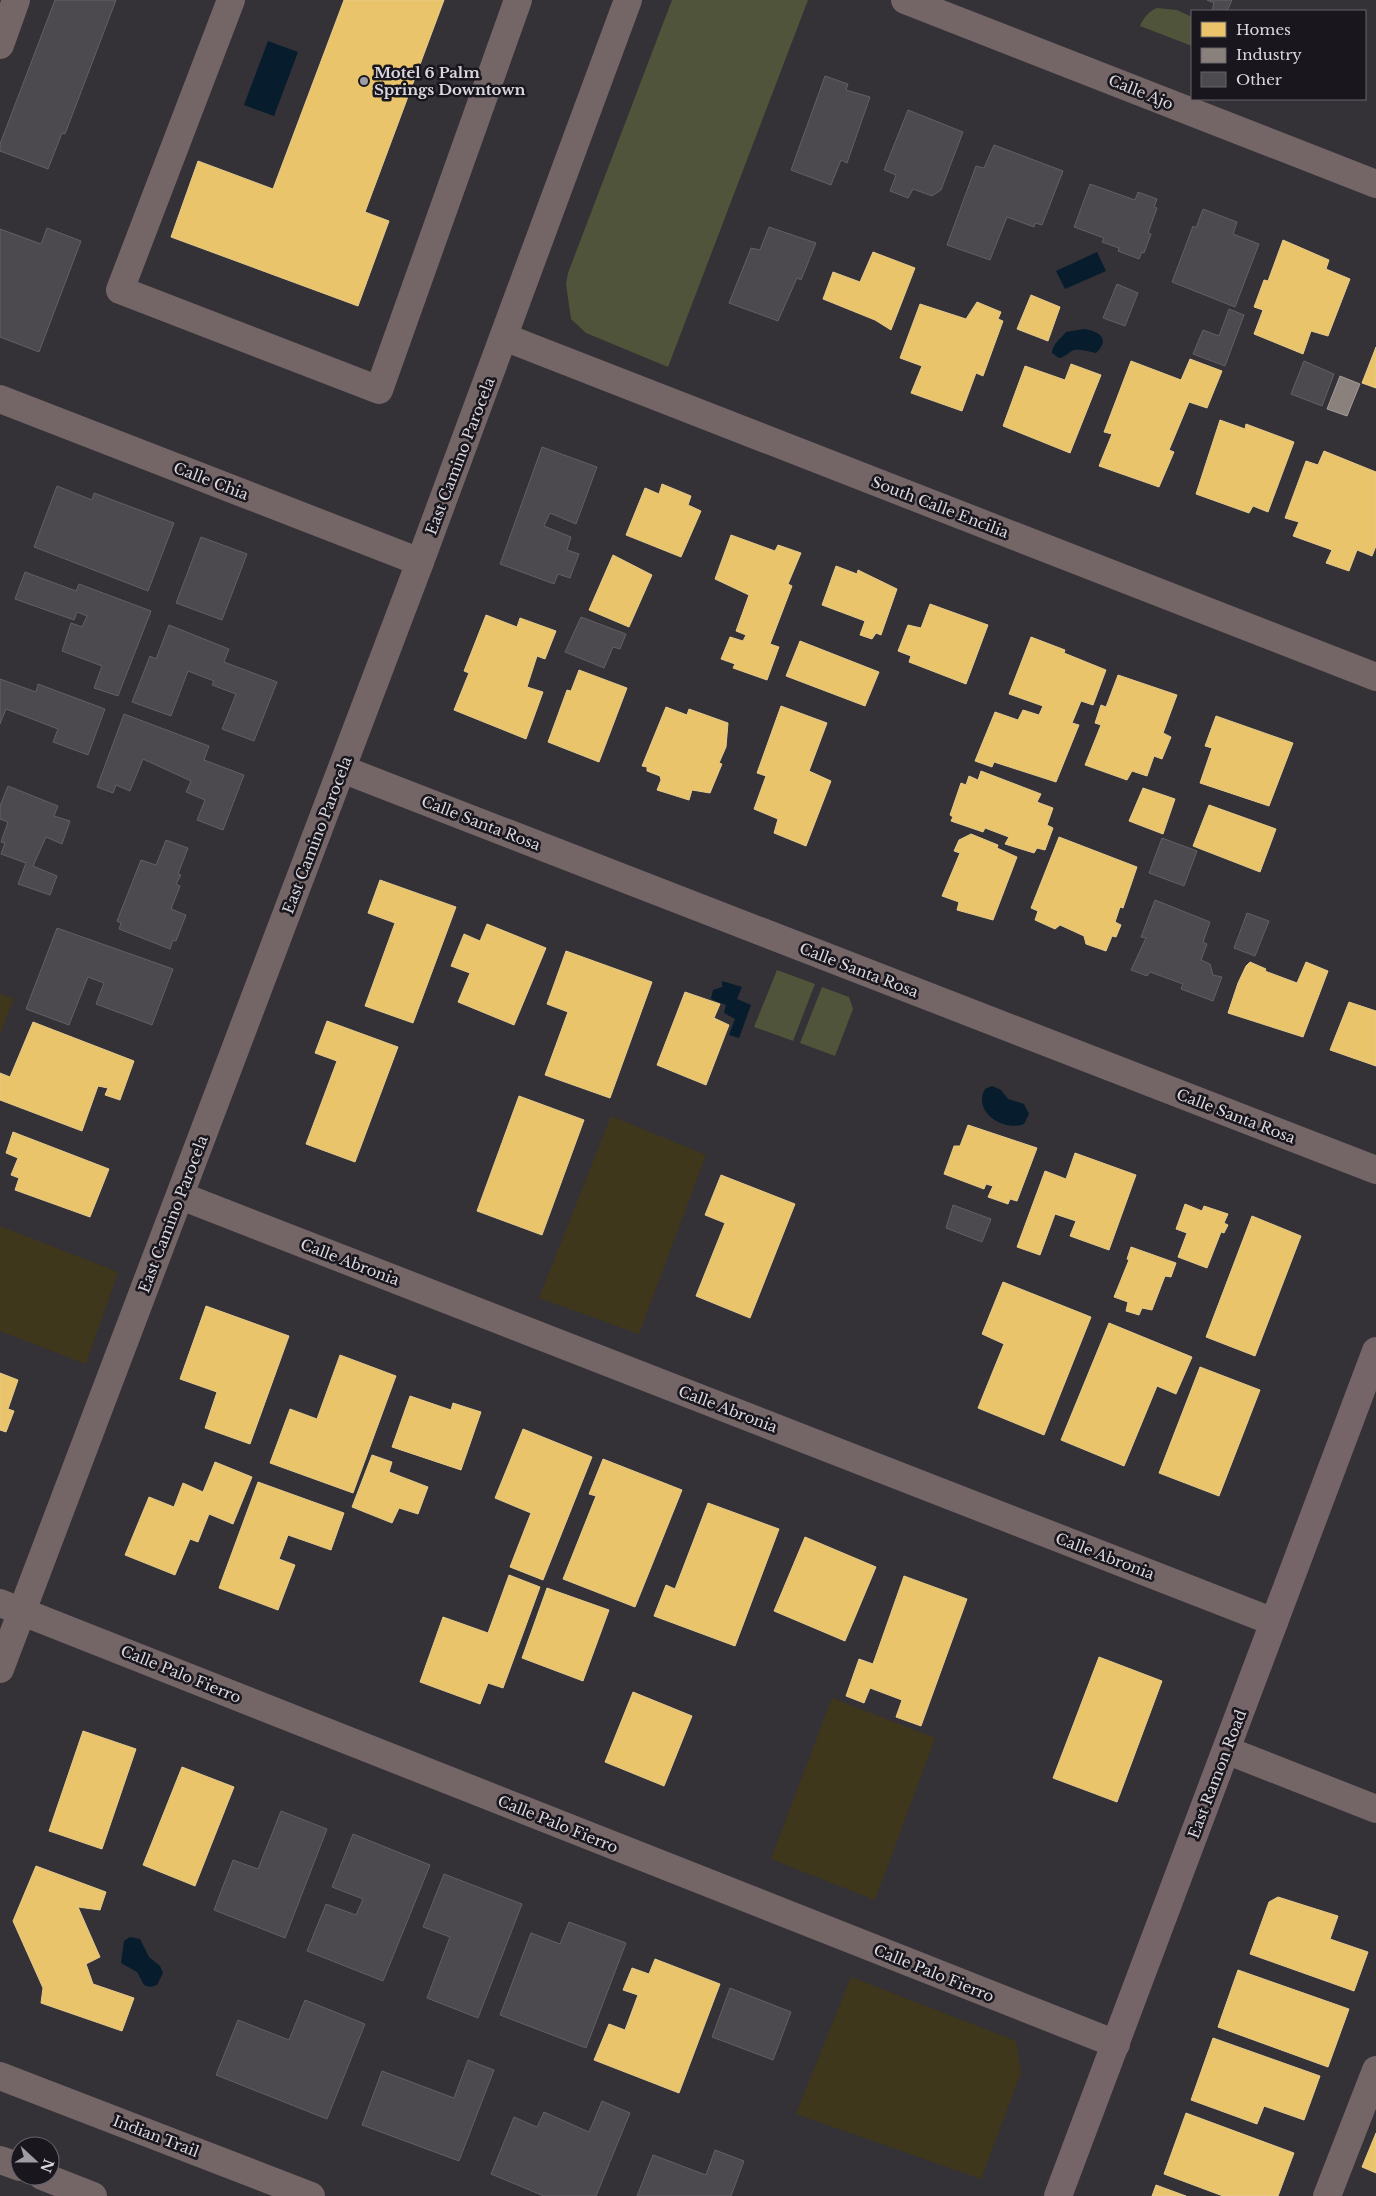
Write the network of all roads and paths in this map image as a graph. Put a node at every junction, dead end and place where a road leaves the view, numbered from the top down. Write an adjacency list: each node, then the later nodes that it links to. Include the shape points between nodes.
1 (16, 0): 6 (street)
2 (231, 0): 3 (street, via 120,290 379,390)
3 (518, 0)
4 (628, 0): 8 (street, East Camino Parocela)
5 (905, 0): 7 (street, Calle Ajo)
6 (0, 45)
7 (1376, 184)
8 (504, 337): 10 (street, East Camino Parocela); 11 (street, South Calle Encilia)
9 (0, 401): 10 (street, Calle Chia)
10 (420, 562): 12 (street, East Camino Parocela)
11 (1376, 677)
12 (342, 769): 13 (street, Calle Santa Rosa); 14 (street, East Camino Parocela)
13 (1376, 1170)
14 (181, 1196): 16 (street, East Camino Parocela); 17 (street, Calle Abronia)
15 (1376, 1351): 17 (main road, East Ramon Road)
16 (11, 1607): 18 (street, East Camino Parocela); 21 (street, Calle Palo Fierro)
17 (1274, 1622): 19 (main road, East Ramon Road)
18 (0, 1669)
19 (1226, 1750): 20 (street); 21 (main road, East Ramon Road)
20 (1376, 1809)
21 (1116, 2044): 27 (main road, East Ramon Road)
22 (1376, 2070): 28 (street)
23 (0, 2076): 26 (street, Indian Trail)
24 (60, 2183): 25 (street)
25 (93, 2196)
26 (311, 2196)
27 (1058, 2196)
28 (1327, 2196)

